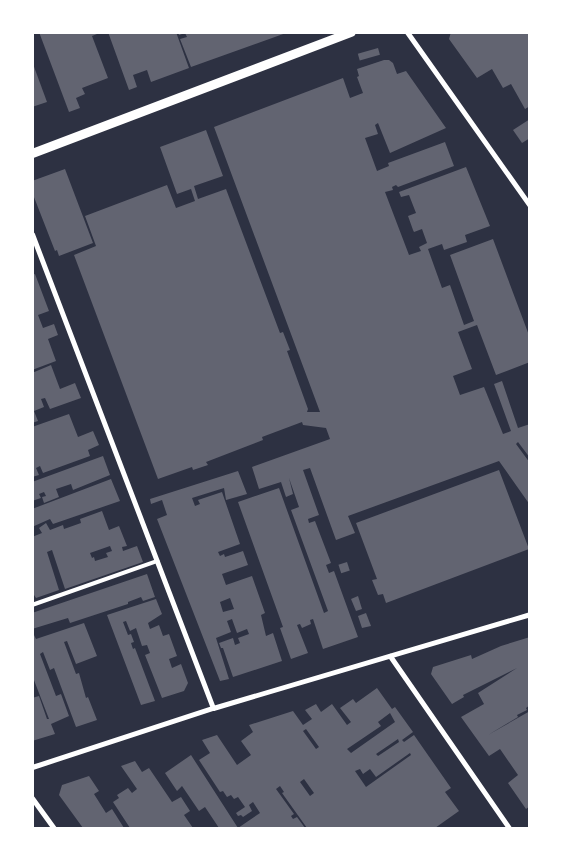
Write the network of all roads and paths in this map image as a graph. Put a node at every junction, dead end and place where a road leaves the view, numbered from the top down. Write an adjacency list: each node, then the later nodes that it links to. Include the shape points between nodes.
1 (351, 32): 3 (street)
2 (407, 32): 4 (street)
3 (32, 154)
4 (530, 206)
5 (32, 234): 6 (street)
6 (157, 561): 7 (lane); 10 (street)
7 (32, 605)
8 (530, 614): 9 (street)
9 (390, 656): 10 (street); 14 (street)
10 (213, 708): 11 (street)
11 (32, 768)
12 (32, 798): 13 (street)
13 (54, 828)
14 (510, 828)

